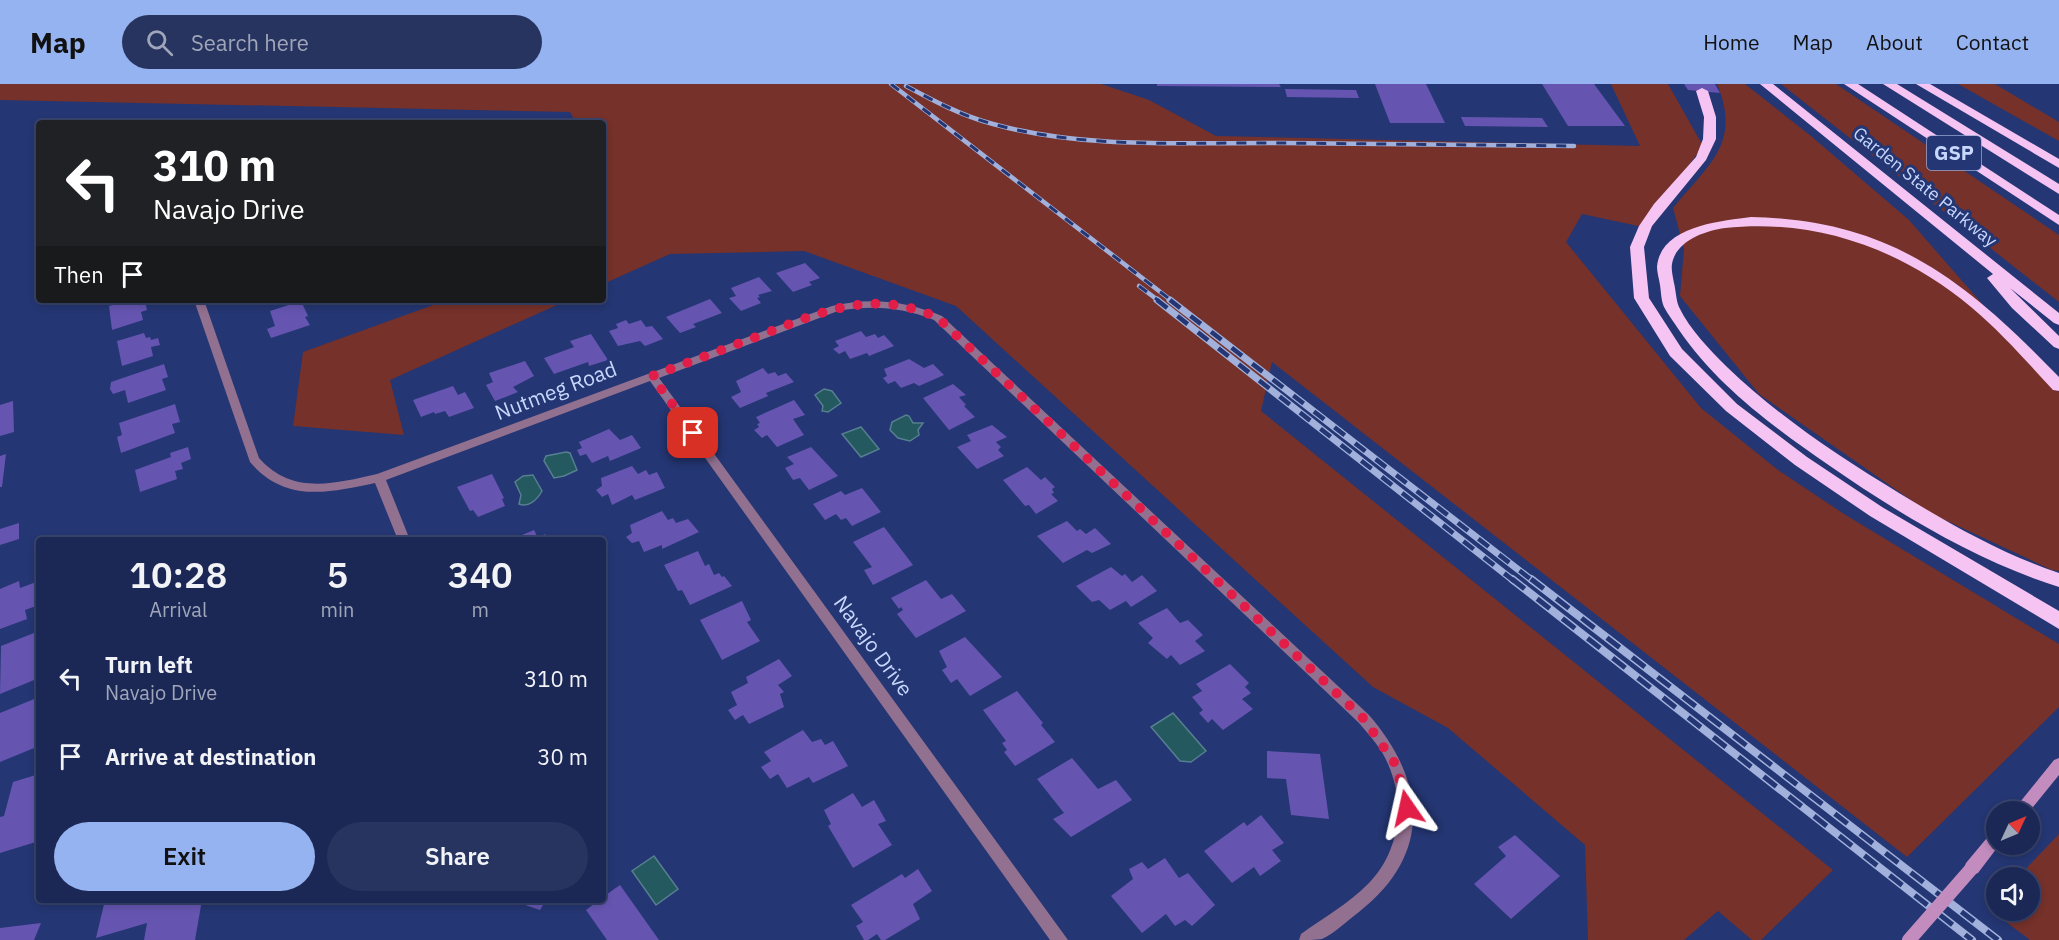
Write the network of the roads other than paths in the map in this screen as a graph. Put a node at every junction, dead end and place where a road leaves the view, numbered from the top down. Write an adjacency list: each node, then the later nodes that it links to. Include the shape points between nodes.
1 (1766, 84): 9 (highway, Garden State Parkway)
2 (1850, 84): 8 (highway, Garden State Parkway / GSP)
3 (1889, 84): 7 (highway, GSP)
4 (1922, 84): 6 (highway, GSP)
5 (1702, 92): 18 (highway, via 1713,129 1709,145 1648,222 1635,254 1637,282 1654,323 1700,378 1786,450 1872,509)
6 (2059, 164)
7 (2059, 190)
8 (2059, 221)
9 (1963, 243): 11 (highway, Garden State Parkway); 12 (highway, via 2017,305)
10 (200, 303): 15 (street, Nutmeg Road, via 261,470 274,480 314,488)
11 (2059, 320)
12 (2059, 344)
13 (652, 376): 15 (street, Nutmeg Road); 22 (street, Navajo Drive); 23 (street, Nutmeg Road, via 826,311 858,304 902,305 948,324 1364,719 1396,765 1407,808 1403,838 1393,865 1373,889)
14 (2059, 386): 17 (highway, via 1962,292 1890,250 1841,233 1788,223 1726,224 1682,238 1673,246 1664,265 1669,302 1688,333 1721,371 1773,416 1838,463 1941,527 2009,562)
15 (380, 478): 16 (street)
16 (403, 537)
17 (2059, 580)
18 (2059, 621)
19 (2059, 764): 20 (main road)
20 (2028, 801)
21 (1986, 850): 24 (main road, bridge)
22 (1060, 940)
23 (1307, 940)
24 (1909, 940)

